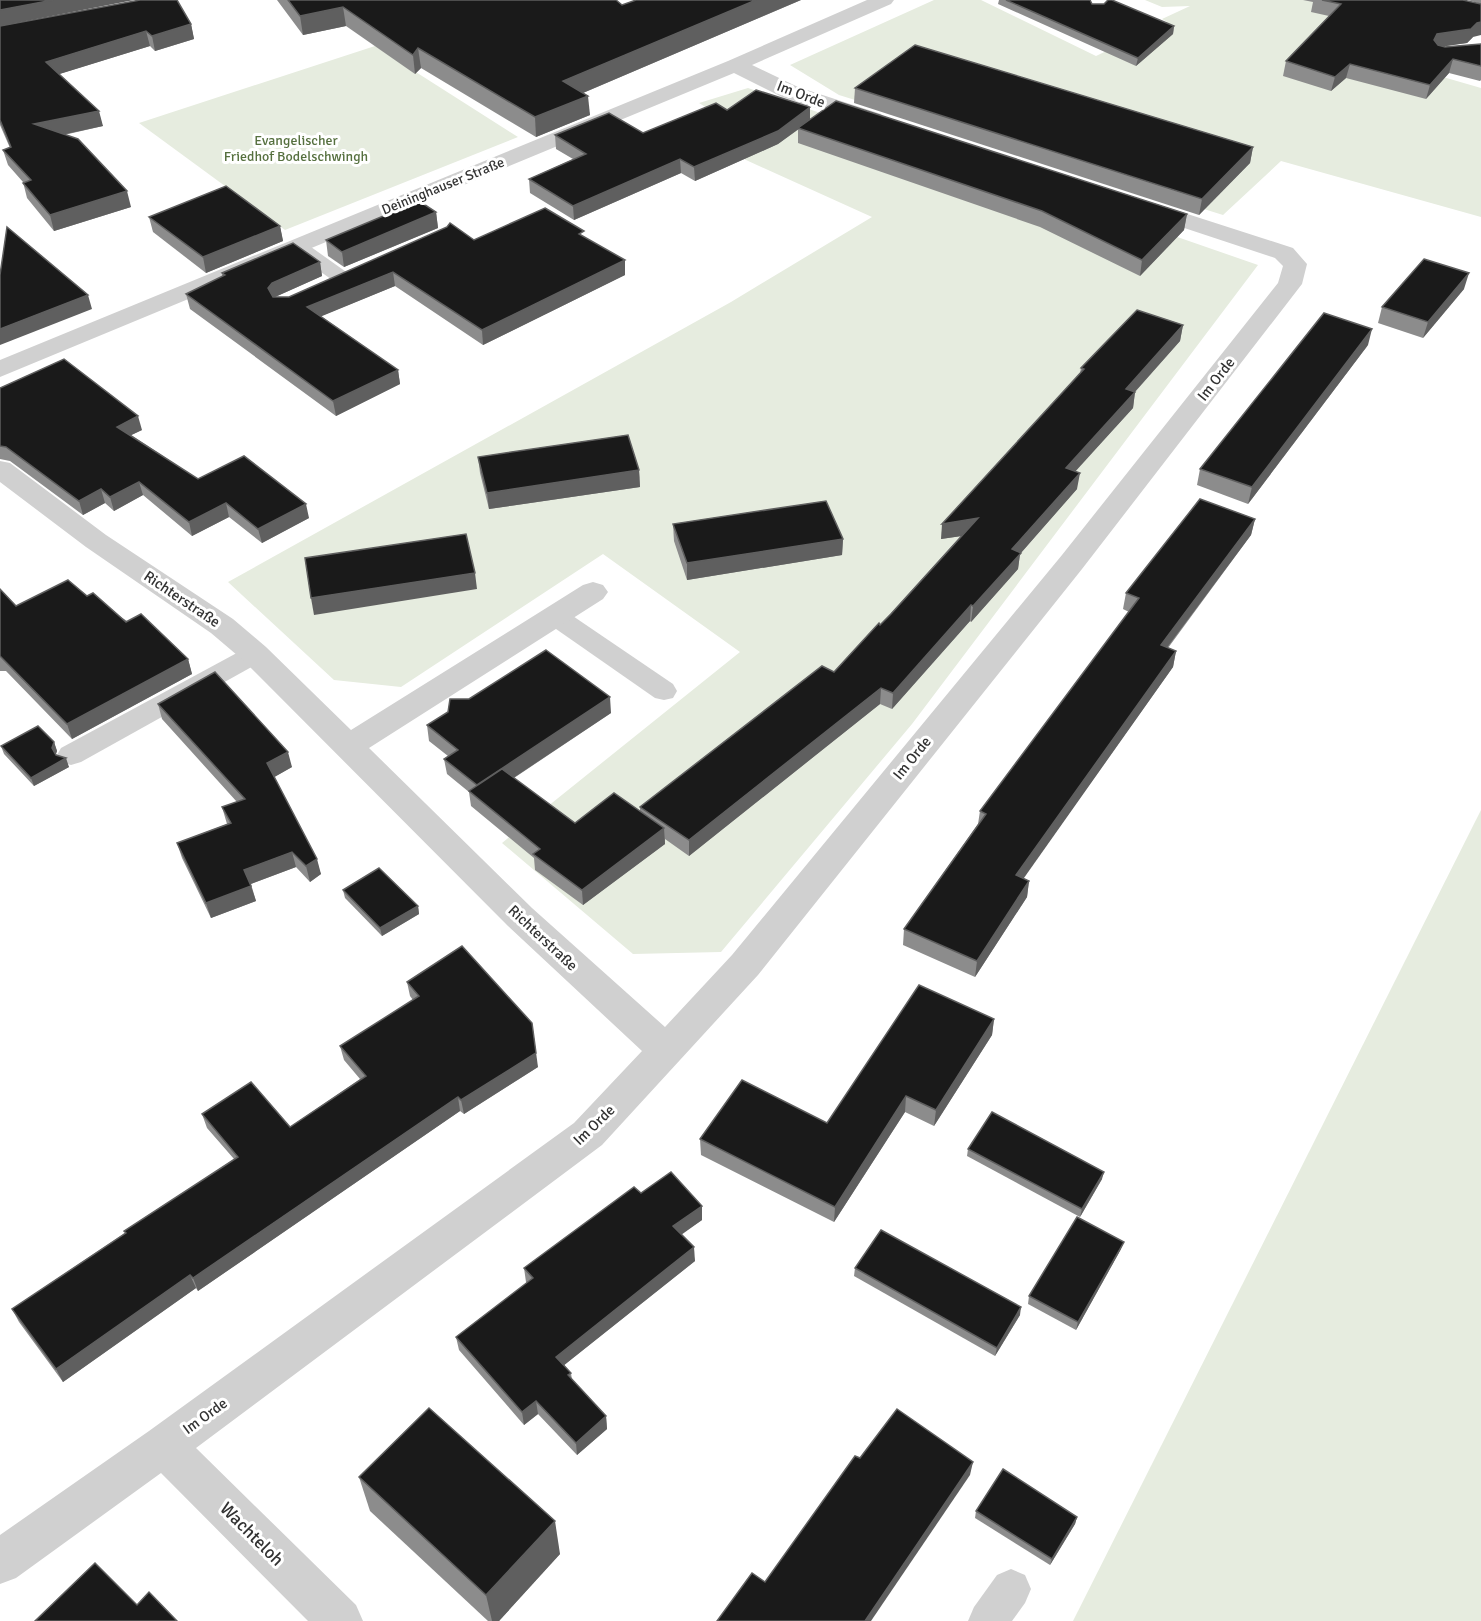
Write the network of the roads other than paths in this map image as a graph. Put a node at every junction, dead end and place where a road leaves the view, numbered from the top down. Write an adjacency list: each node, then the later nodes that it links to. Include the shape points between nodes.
1 (884, 0): 2 (street, Deininghauser Straße)
2 (735, 65): 3 (street, Im Orde, via 790,92); 5 (street, Deininghauser Straße)
3 (891, 125)
4 (1119, 198): 17 (street, Im Orde, via 1284,253 1295,264 1290,284 1072,562 745,964)
5 (297, 246): 7 (lane); 9 (street, Deininghauser Straße)
6 (364, 269): 7 (lane)
7 (342, 278): 8 (lane)
8 (323, 287)
9 (0, 369)
10 (0, 468): 13 (street, Richterstraße, via 96,541 222,626)
11 (593, 592): 12 (street)
12 (555, 616): 14 (lane); 15 (street)
13 (255, 654): 15 (street, Richterstraße); 16 (lane)
14 (664, 691)
15 (349, 746): 17 (street, Richterstraße, via 520,917)
16 (71, 755)
17 (665, 1050): 18 (street, Im Orde, via 588,1134)
18 (164, 1446): 19 (street, Im Orde); 21 (street, Wachteloh)
19 (0, 1562)
20 (1011, 1589): 22 (lane)
21 (340, 1621)
22 (988, 1621)

